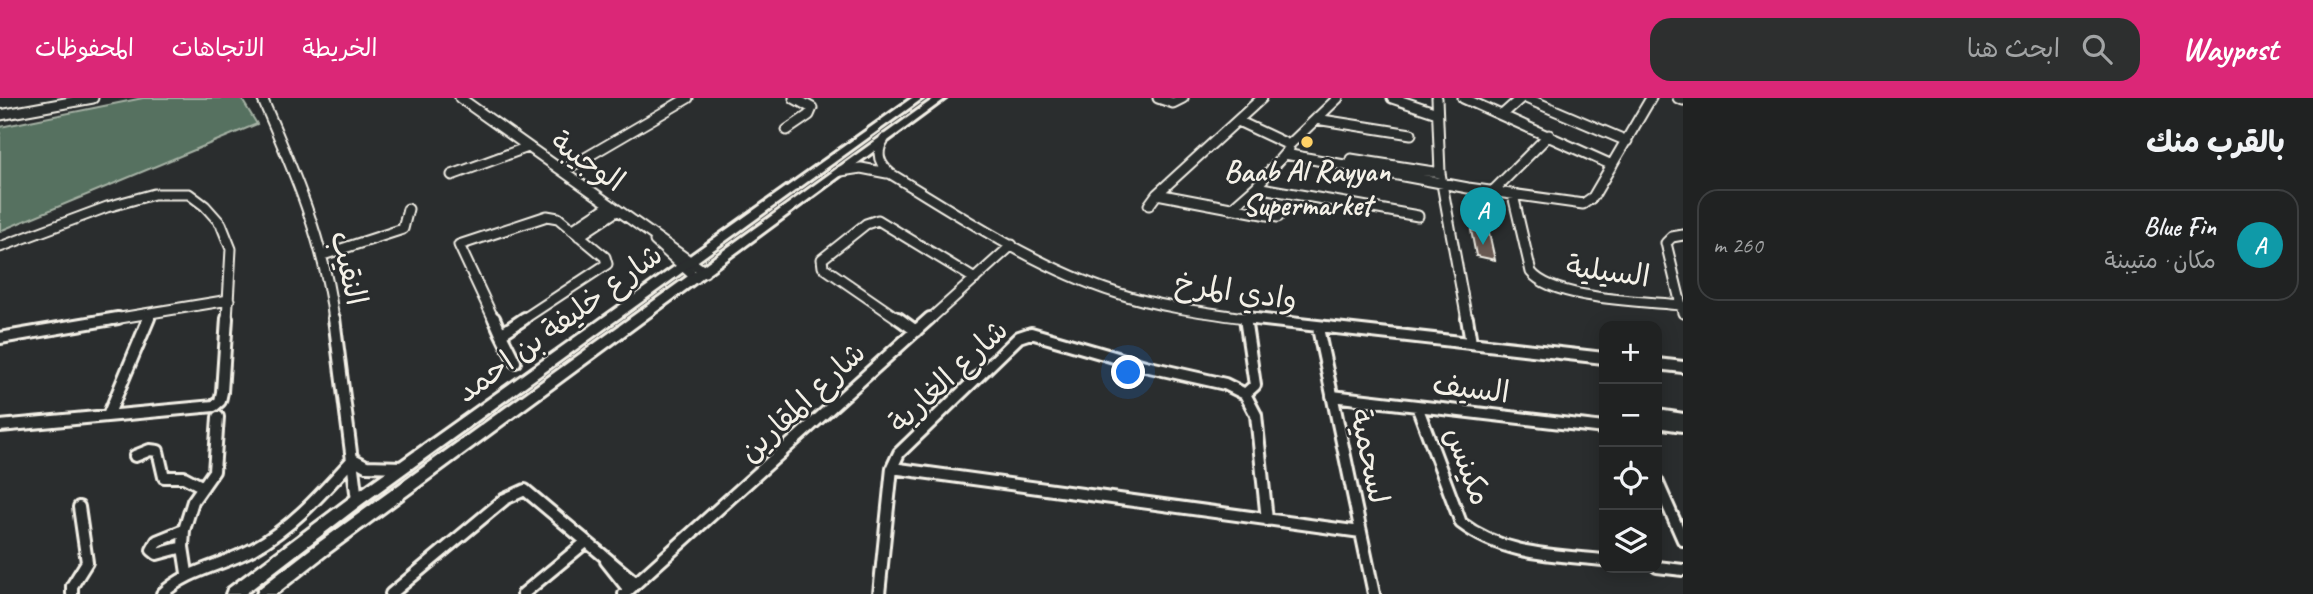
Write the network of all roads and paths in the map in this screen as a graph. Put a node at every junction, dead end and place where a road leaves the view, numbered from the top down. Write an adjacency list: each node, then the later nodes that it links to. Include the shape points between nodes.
1 (93, 98): 20 (street)
2 (262, 98): 51 (street, النقيب, via 302,190)
3 (460, 98): 29 (street, الوجيبة)
4 (688, 98): 32 (street)
5 (794, 98): 24 (street, via 812,108)
6 (918, 98): 52 (street, شارع خليفة بن احمد)
7 (941, 98): 27 (street, شارع خليفة بن احمد)
8 (1158, 98): 9 (street, via 1173,103)
9 (1183, 98)
10 (1262, 98): 23 (street)
11 (1338, 98): 22 (street)
12 (1392, 98): 19 (street)
13 (1437, 98): 19 (street)
14 (1463, 98): 21 (street)
15 (1524, 98): 21 (street); 28 (street)
16 (1651, 98): 28 (street)
17 (1678, 98): 18 (street)
18 (1683, 100)
19 (1437, 113): 36 (street)
20 (0, 115)
21 (1502, 115): 26 (street)
22 (1316, 120): 25 (street); 30 (street)
23 (1238, 121): 30 (street); 39 (street)
24 (787, 130)
25 (1411, 134)
26 (1549, 135): 31 (street); 38 (street)
27 (884, 139): 33 (street, شارع خليفة بن احمد); 34 (street, via 878,161)
28 (1627, 141): 31 (street)
29 (528, 147): 32 (street, الوجيبة); 35 (street)
30 (1288, 149): 36 (street); 37 (street)
31 (1612, 165): 40 (street, via 1590,201 1583,204)
32 (563, 171): 42 (street, الوجيبة)
33 (841, 171): 34 (street, وادي المرخ, via 861,168); 53 (street, شارع خليفة بن احمد)
34 (891, 174): 49 (street, وادي المرخ)
35 (452, 175)
36 (1442, 177): 38 (street); 63 (street)
37 (1256, 187): 44 (street); 45 (street)
38 (1492, 192): 40 (street)
39 (1157, 194): 41 (street); 44 (street)
40 (1513, 195): 56 (street, السيلية, via 1531,272 1538,281 1564,292)
41 (1149, 205)
42 (614, 207): 47 (street); 52 (street, الوجيبة)
43 (408, 209): 51 (street, via 403,229)
44 (1231, 209): 46 (street)
45 (1418, 216)
46 (1278, 217)
47 (575, 233): 61 (street, via 605,257 607,264); 61 (street, via 558,218 547,216 459,245)
48 (1683, 235): 56 (street, via 1666,243)
49 (1012, 245): 54 (street, شارع المقارين); 58 (street, وادي المرخ, via 1123,296)
50 (0, 247): 55 (street, via 107,206 154,194 189,194 221,224 231,248)
51 (323, 255): 79 (street, النقيب, via 337,325)
52 (687, 263): 53 (street, الوجيبة); 80 (street, شارع خليفة بن احمد)
53 (700, 275): 102 (street, شارع خليفة بن احمد)
54 (975, 279): 60 (street, شارع المقارين); 60 (street, via 878,220 866,224 822,259 823,267)
55 (229, 300): 57 (street); 71 (street, via 219,401 214,406)
56 (1682, 309)
57 (151, 313): 62 (street); 71 (street)
58 (1245, 318): 59 (street, وادي المرخ); 68 (street, via 1255,385)
59 (1318, 328): 63 (street, وادي المرخ); 69 (street, لسحمية)
60 (916, 331): 97 (street, شارع المقارين)
61 (501, 334): 65 (street)
62 (0, 338)
63 (1471, 343): 64 (street, وادي المرخ)
64 (1599, 359)
65 (514, 362)
66 (1662, 364): 67 (street)
67 (1683, 366)
68 (1245, 394): 81 (street, شارع الغارية, via 1225,384 1031,333 1019,337 899,453); 86 (street, via 1256,415)
69 (1332, 396): 70 (street, السيف); 88 (street, لسحمية)
70 (1417, 406): 77 (street, السيف); 92 (street, مكينس, via 1461,523 1473,534 1496,546)
71 (108, 416): 75 (street)
72 (218, 417): 82 (street, via 214,471)
73 (1663, 419): 74 (street); 76 (street)
74 (1683, 419)
75 (0, 426)
76 (1683, 426)
77 (1599, 427)
78 (135, 456): 82 (street, via 158,451 164,477 184,477)
79 (353, 459): 80 (street, via 366,466); 84 (street, النقيب); 95 (street, via 290,524 239,556)
80 (406, 467): 84 (street, شارع خليفة بن احمد)
81 (892, 468): 86 (street, شارع الغارية); 105 (street)
82 (203, 487): 87 (street)
83 (1662, 492): 89 (street)
84 (357, 500): 96 (street, شارع خليفة بن احمد)
85 (79, 508): 98 (street, via 87,562)
86 (1268, 520): 88 (street, شارع الغارية)
87 (184, 530): 91 (street); 91 (street, via 157,541 152,550 157,554)
88 (1361, 532): 106 (street, لسحمية)
89 (1683, 540)
90 (586, 542): 97 (street); 103 (street, via 533,495 518,491); 104 (street)
91 (183, 547): 95 (street)
92 (1599, 559)
93 (1662, 568): 94 (street)
94 (1683, 570)
95 (187, 573): 99 (street)
96 (244, 585): 100 (street); 101 (street, شارع خليفة بن احمد)
97 (630, 589)
98 (72, 594)
99 (162, 594)
100 (226, 594)
101 (233, 594)
102 (264, 594)
103 (391, 594)
104 (523, 594)
105 (878, 594)
106 (1374, 594)

